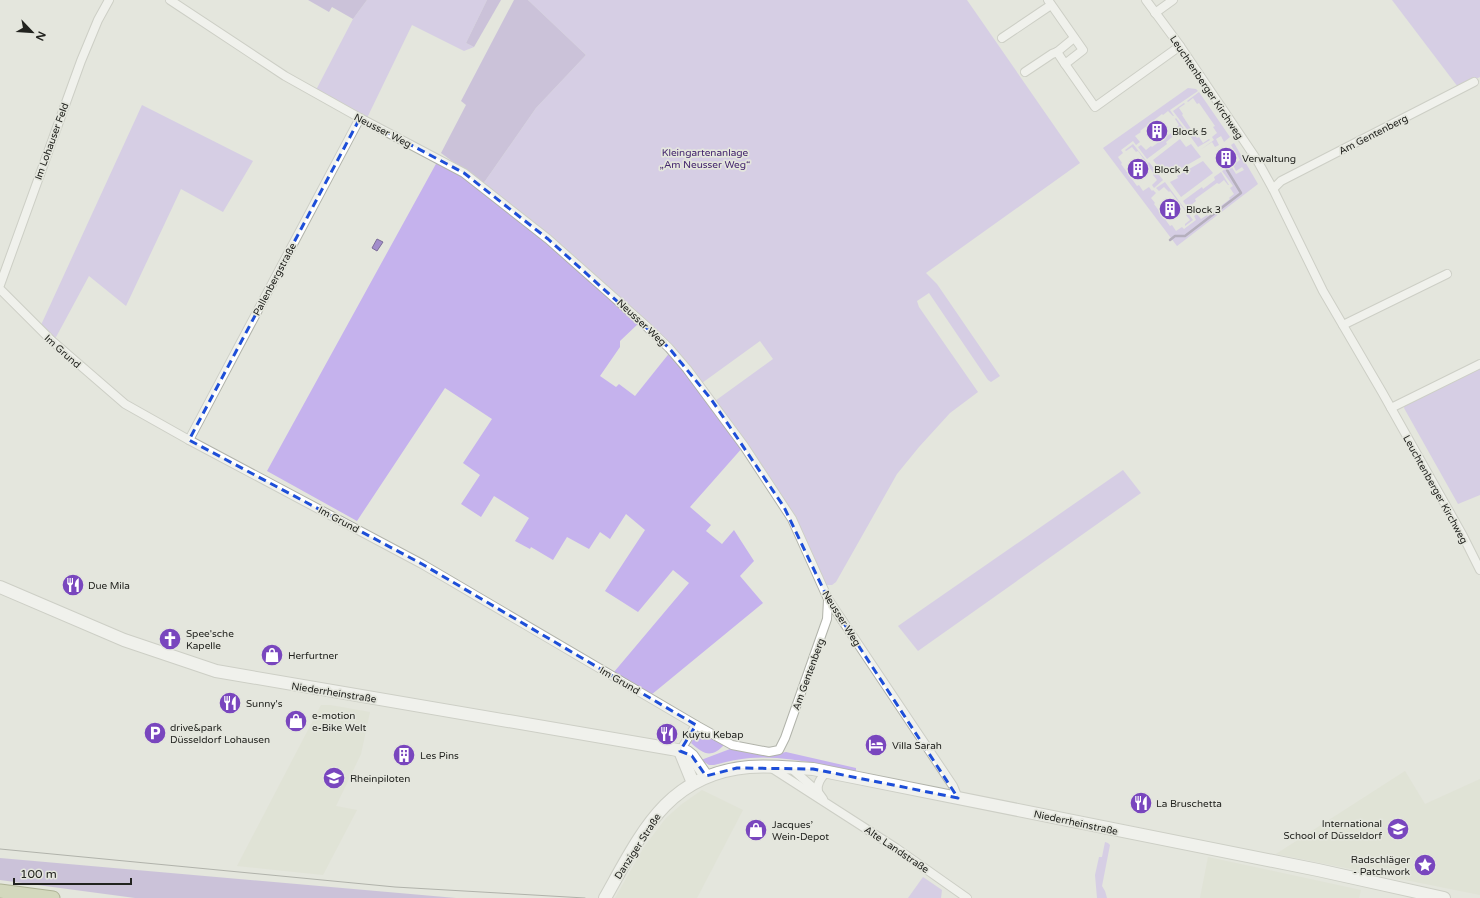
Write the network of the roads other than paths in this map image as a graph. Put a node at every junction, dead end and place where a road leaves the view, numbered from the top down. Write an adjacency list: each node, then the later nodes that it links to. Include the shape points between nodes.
1 (110, 0): 17 (street, Im Lohauser Feld, via 80,61)
2 (170, 0): 14 (street, Neusser Weg, via 285,76)
3 (1146, 0): 6 (street, Leuchtenberger Kirchweg)
4 (1173, 0): 6 (street)
5 (1049, 2): 7 (street); 8 (street)
6 (1155, 12): 9 (street, Leuchtenberger Kirchweg)
7 (1002, 38)
8 (1074, 38): 10 (street); 11 (street, via 1083,50)
9 (1180, 46): 11 (street, via 1095,106); 15 (street, Leuchtenberger Kirchweg)
10 (1056, 52): 11 (street); 12 (street)
11 (1065, 64)
12 (1025, 72)
13 (1474, 82): 15 (street, Am Gentenberg, via 1281,181)
14 (360, 118): 22 (street, Pallenbergstraße); 25 (street, Neusser Weg, via 464,173 548,239 669,348 711,399 784,506)
15 (1273, 188): 19 (street, Leuchtenberger Kirchweg, via 1323,291)
16 (1447, 274): 19 (street)
17 (0, 285)
18 (0, 289): 22 (street, Im Grund, via 51,340 125,404)
19 (1343, 325): 21 (street, Leuchtenberger Kirchweg)
20 (1480, 364): 21 (street)
21 (1391, 408): 23 (street, Leuchtenberger Kirchweg)
22 (189, 440): 26 (street, Im Grund, via 422,564)
23 (1480, 570)
24 (0, 587): 27 (main road, Niederrheinstraße, via 124,640 216,671 614,738)
25 (828, 599): 26 (street, Am Gentenberg, via 827,619 781,748 769,752 732,745); 34 (street, Neusser Weg, via 953,786)
26 (696, 725): 27 (street)
27 (680, 752): 31 (main road, Niederrheinstraße, via 692,756); 32 (main road)
28 (769, 766): 29 (main road, Niederrheinstraße); 31 (main road, Niederrheinstraße, via 737,768); 35 (street, Alte Landstraße)
29 (791, 768): 30 (main road, Niederrheinstraße); 33 (street, Alte Landstraße)
30 (826, 772): 33 (street, via 817,787); 34 (main road, Niederrheinstraße)
31 (706, 776): 32 (main road, Niederrheinstraße)
32 (693, 783): 38 (main road, Danziger Straße, via 658,812)
33 (818, 792): 35 (street, Alte Landstraße)
34 (958, 798): 40 (main road, Niederrheinstraße)
35 (825, 803): 39 (street, Alte Landstraße, via 896,848)
36 (0, 891): 37 (main road)
37 (54, 898)
38 (605, 898)
39 (967, 898)
40 (1444, 898)

